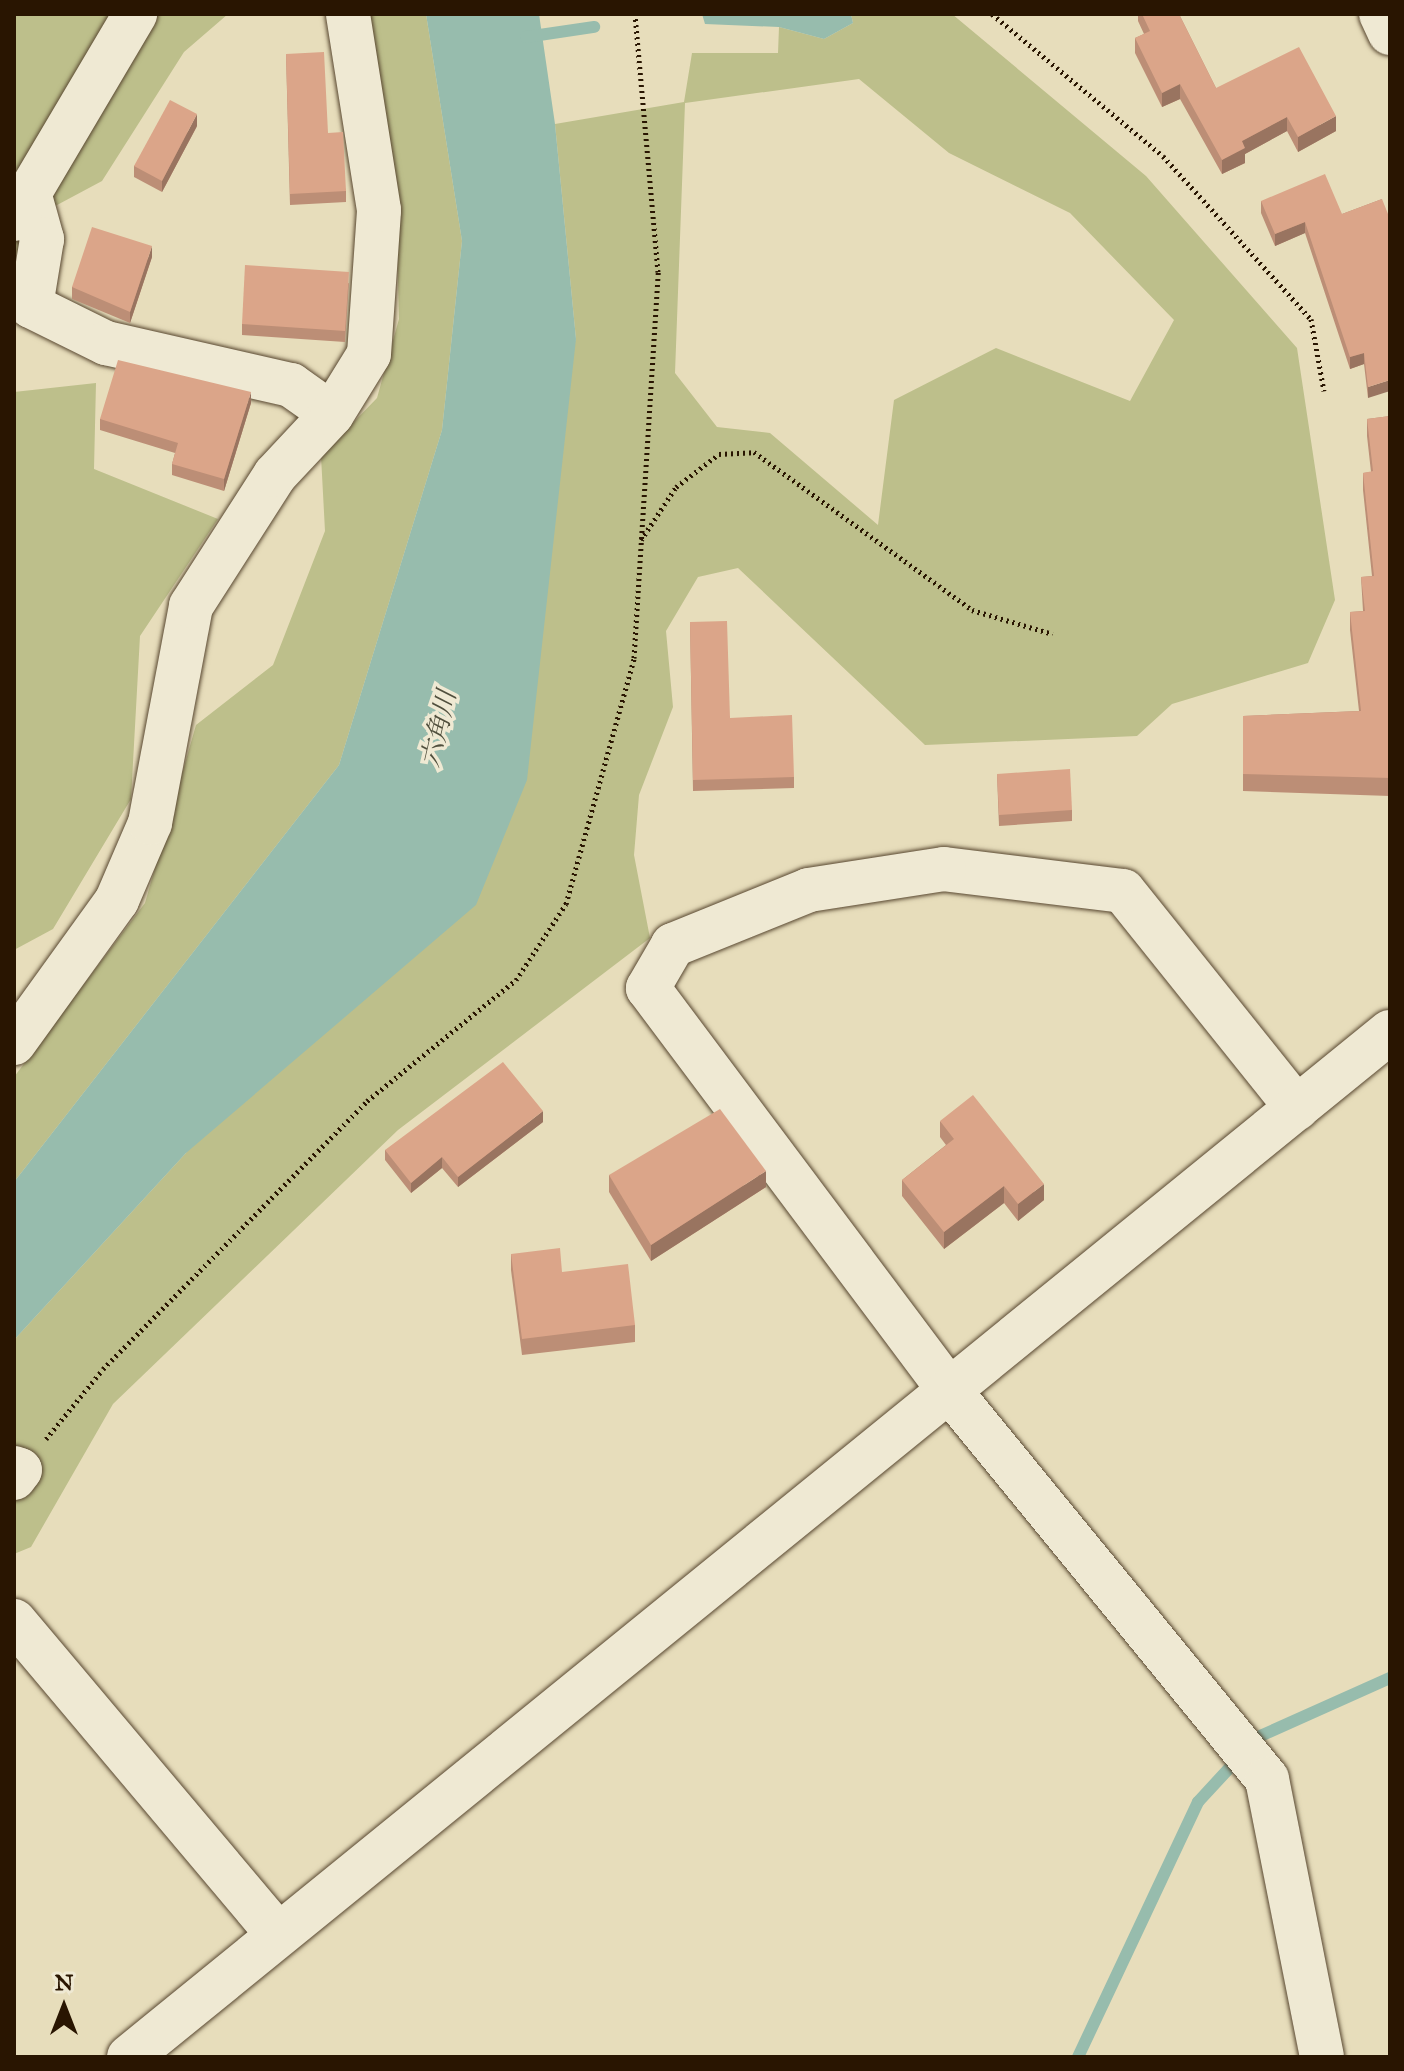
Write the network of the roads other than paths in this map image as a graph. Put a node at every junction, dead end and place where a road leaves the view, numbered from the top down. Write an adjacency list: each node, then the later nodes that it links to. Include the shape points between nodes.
1 (135, 14): 5 (street)
2 (348, 14): 6 (street, via 379,210 369,354)
3 (1381, 14): 4 (street)
4 (1390, 33)
5 (22, 208): 6 (street, via 42,239 31,306 106,343 291,385)
6 (332, 414): 8 (street, via 275,475 191,606 150,823 117,900)
7 (1390, 1032): 9 (street)
8 (14, 1043)
9 (1297, 1108): 10 (street); 10 (street, via 1123,891 944,869 809,890 673,945 648,988)
10 (949, 1390): 12 (street); 14 (street, via 1267,1779)
11 (14, 1621): 12 (street)
12 (278, 1934): 13 (street)
13 (129, 2057)
14 (1322, 2057)

